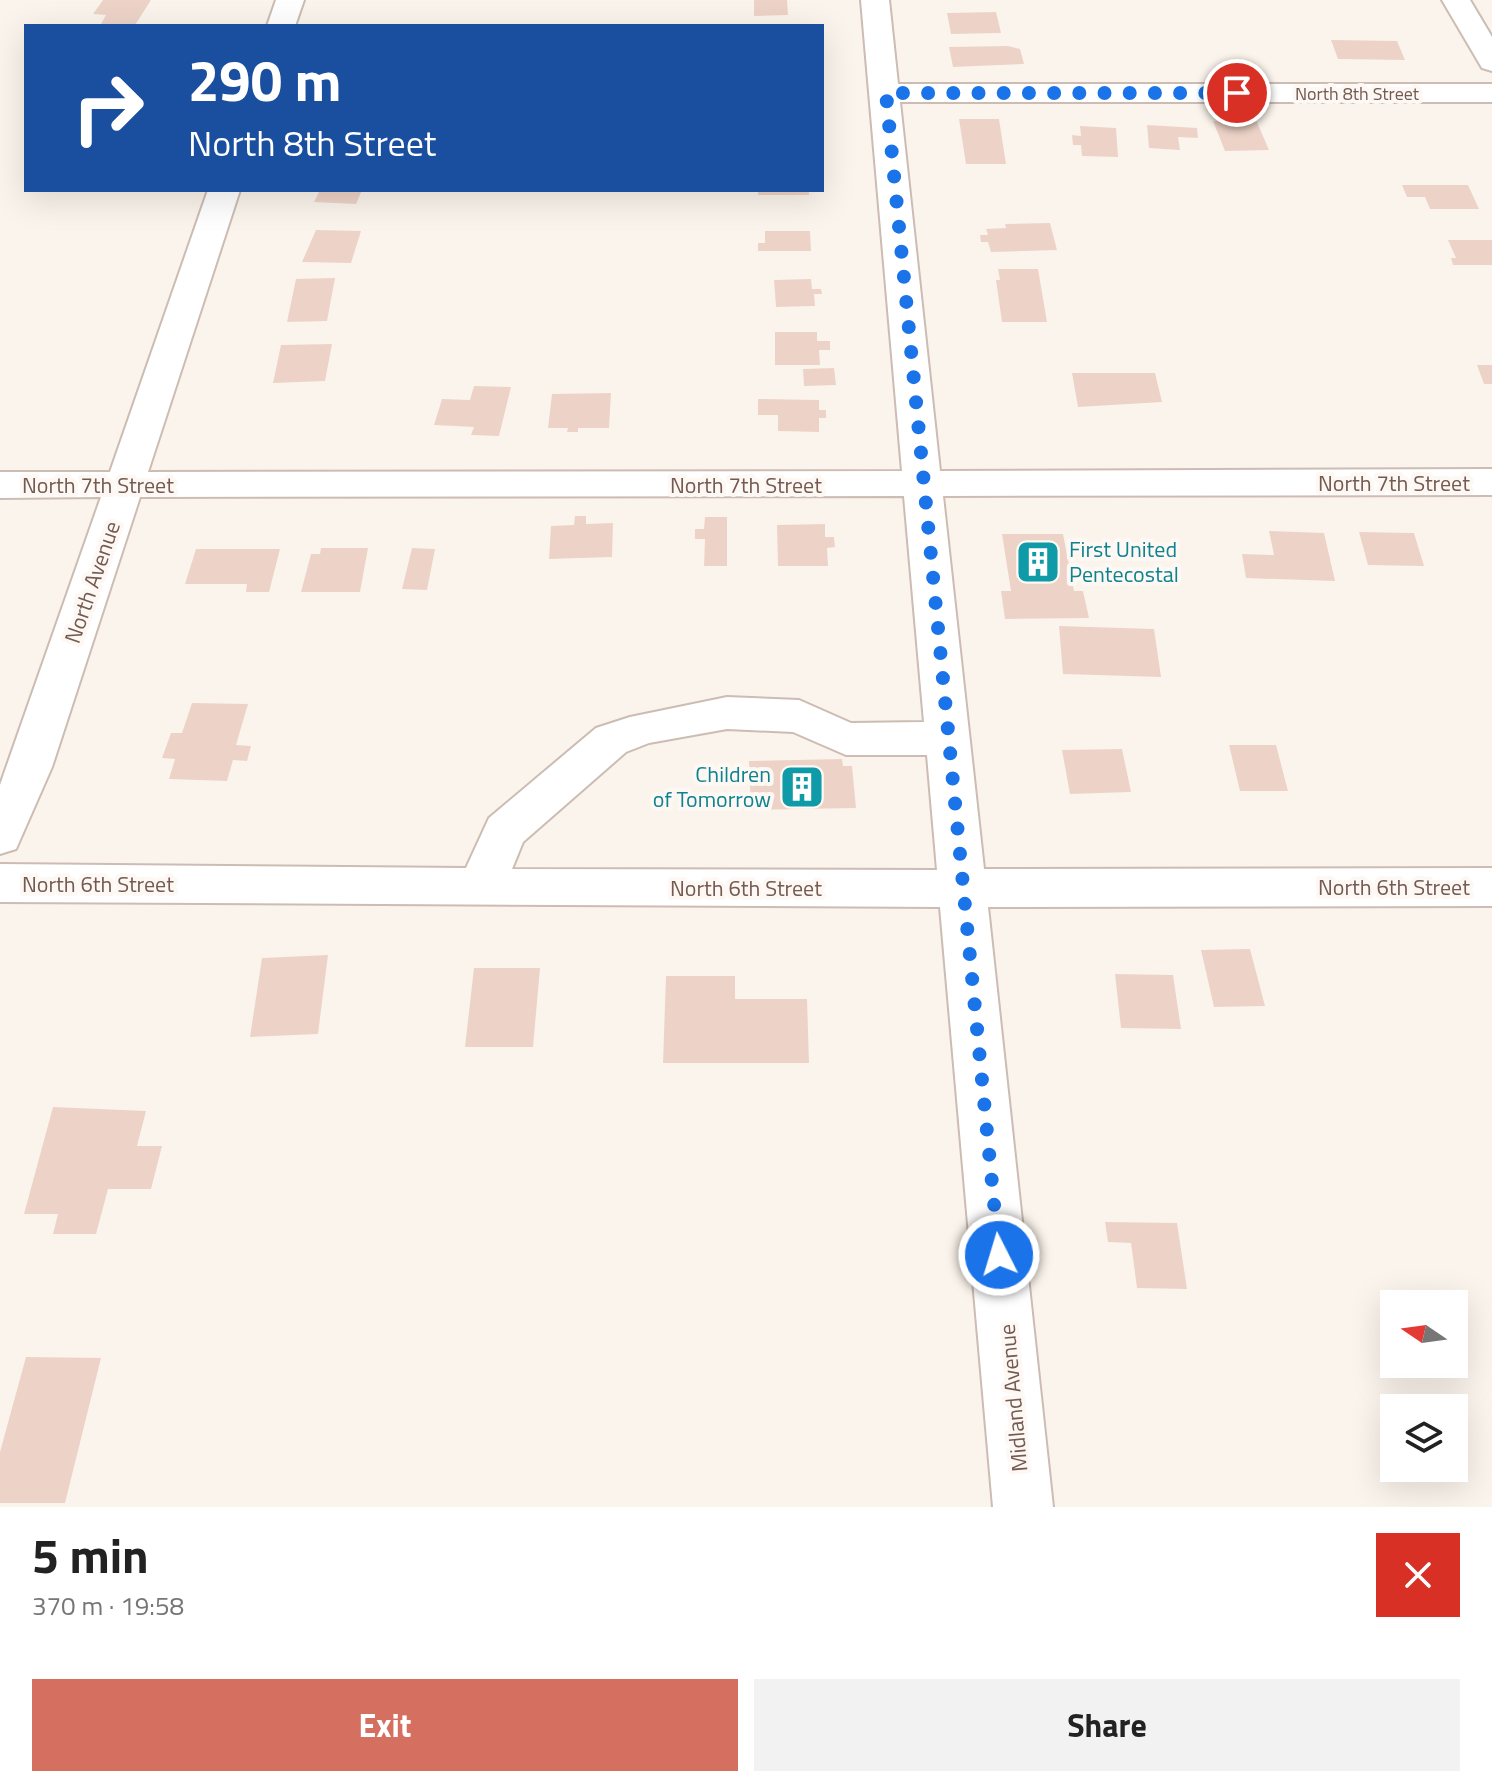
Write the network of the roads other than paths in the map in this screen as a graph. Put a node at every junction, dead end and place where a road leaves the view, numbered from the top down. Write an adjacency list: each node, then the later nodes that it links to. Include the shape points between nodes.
1 (290, 0): 4 (street)
2 (875, 0): 6 (street, Midland Avenue)
3 (1456, 0): 5 (street)
4 (282, 24)
5 (1492, 62)
6 (886, 93): 7 (street, North 8th Street); 11 (street, Midland Avenue)
7 (1492, 93)
8 (223, 192): 12 (street, North Avenue)
9 (1492, 482): 11 (street, North 7th Street)
10 (0, 485): 12 (street, North 7th Street)
11 (924, 485): 12 (street, North 7th Street); 13 (street, Midland Avenue)
12 (124, 486): 14 (street, North Avenue, via 30,767)
13 (948, 738): 16 (street, via 846,739 799,716 727,713 645,728 611,740 505,831); 17 (street, Midland Avenue)
14 (0, 836)
15 (0, 883): 16 (street, North 6th Street)
16 (481, 887): 17 (street, North 6th Street)
17 (962, 887): 18 (street, North 6th Street); 19 (street, Midland Avenue)
18 (1492, 887)
19 (1023, 1507)

